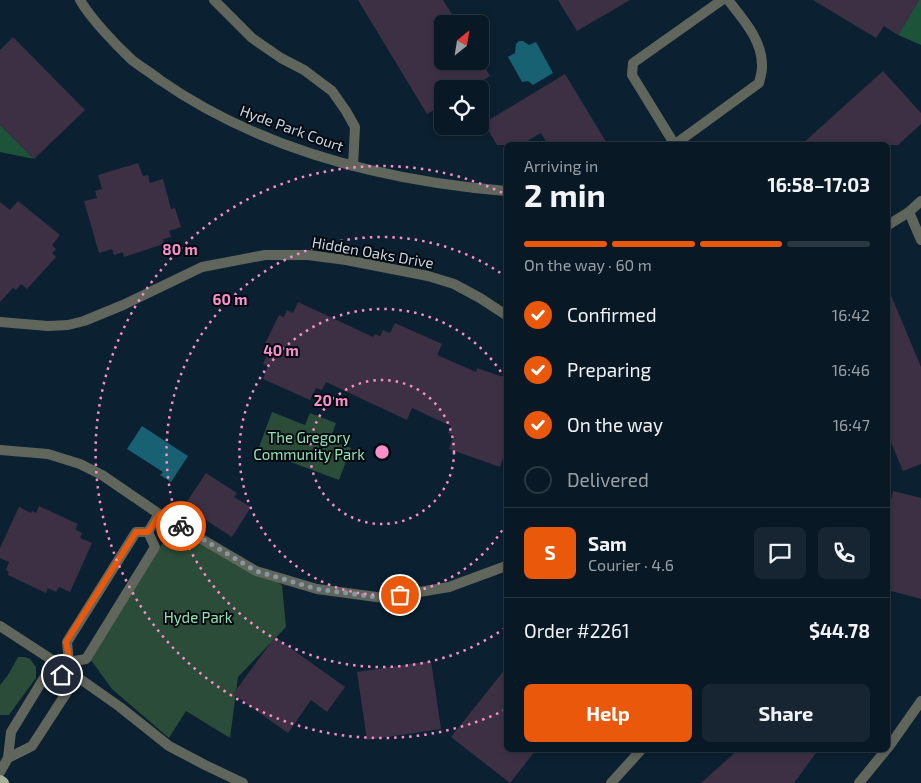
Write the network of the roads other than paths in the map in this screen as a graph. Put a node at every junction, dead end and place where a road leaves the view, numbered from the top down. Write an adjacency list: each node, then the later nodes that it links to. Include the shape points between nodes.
1 (80, 0): 7 (street, Hyde Park Court, via 133,61 186,98 244,129)
2 (214, 0): 7 (street, via 252,38 332,91 355,127)
3 (722, 0): 5 (street, via 633,63 632,75)
4 (728, 0): 6 (street, via 746,22 758,46 762,67 760,83)
5 (673, 142)
6 (679, 142)
7 (353, 166): 8 (street, Hyde Park Court, via 424,182)
8 (504, 192)
9 (921, 201): 10 (street)
10 (909, 212): 11 (street); 12 (street)
11 (890, 224)
12 (921, 240)
13 (504, 314): 14 (street, Hidden Oaks Drive, via 454,284 428,276 318,256 265,255 202,267 123,306 76,323 48,326)
14 (0, 322)
15 (0, 450): 16 (street, via 48,454 80,464)
16 (160, 514): 17 (street); 18 (street, via 256,571 317,589 384,598 449,587)
17 (150, 530): 20 (street, via 136,532 66,642); 20 (street, via 155,547 86,659)
18 (504, 567)
19 (0, 626): 20 (street)
20 (66, 669): 25 (street, via 67,692 32,746); 25 (street, via 47,673 10,732); 27 (street, via 169,746)
21 (921, 701): 22 (street)
22 (890, 745)
23 (640, 752): 28 (street)
24 (885, 752): 29 (street)
25 (8, 758): 26 (street)
26 (0, 772)
27 (243, 783)
28 (611, 783)
29 (859, 783)

